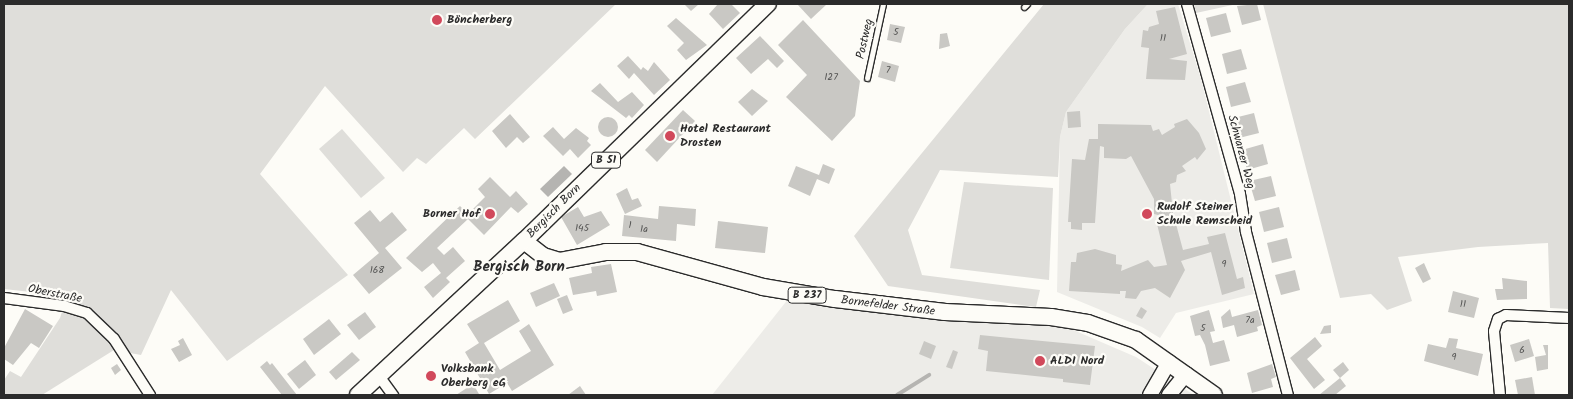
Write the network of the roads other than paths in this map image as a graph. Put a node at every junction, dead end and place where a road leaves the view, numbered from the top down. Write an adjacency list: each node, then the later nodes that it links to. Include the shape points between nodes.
1 (768, 4): 5 (main road, Bergisch Born / B 51)
2 (883, 4): 4 (lane, Postweg)
3 (1187, 4): 17 (street, Schwarzer Weg, via 1240,194 1246,232)
4 (867, 78)
5 (524, 241): 8 (main road, Bornefelder Straße / B 237, via 538,254 559,261 606,252 637,252 763,287 835,300 945,312 1069,320 1118,332); 10 (main road, Bergisch Born / B 51)
6 (4, 298): 11 (street, Oberstraße, via 64,306 87,313 114,338)
7 (1569, 318): 18 (street, via 1506,315 1498,319 1494,331)
8 (1169, 362): 9 (main road, Bornefelder Straße / B 237); 14 (main road)
9 (1186, 374): 15 (main road); 16 (main road, Bornefelder Straße / B 237)
10 (379, 376): 12 (main road, Bergisch Born / B 51); 13 (street)
11 (150, 395)
12 (358, 395)
13 (393, 395)
14 (1150, 395)
15 (1169, 395)
16 (1214, 395)
17 (1288, 395)
18 (1500, 395)

